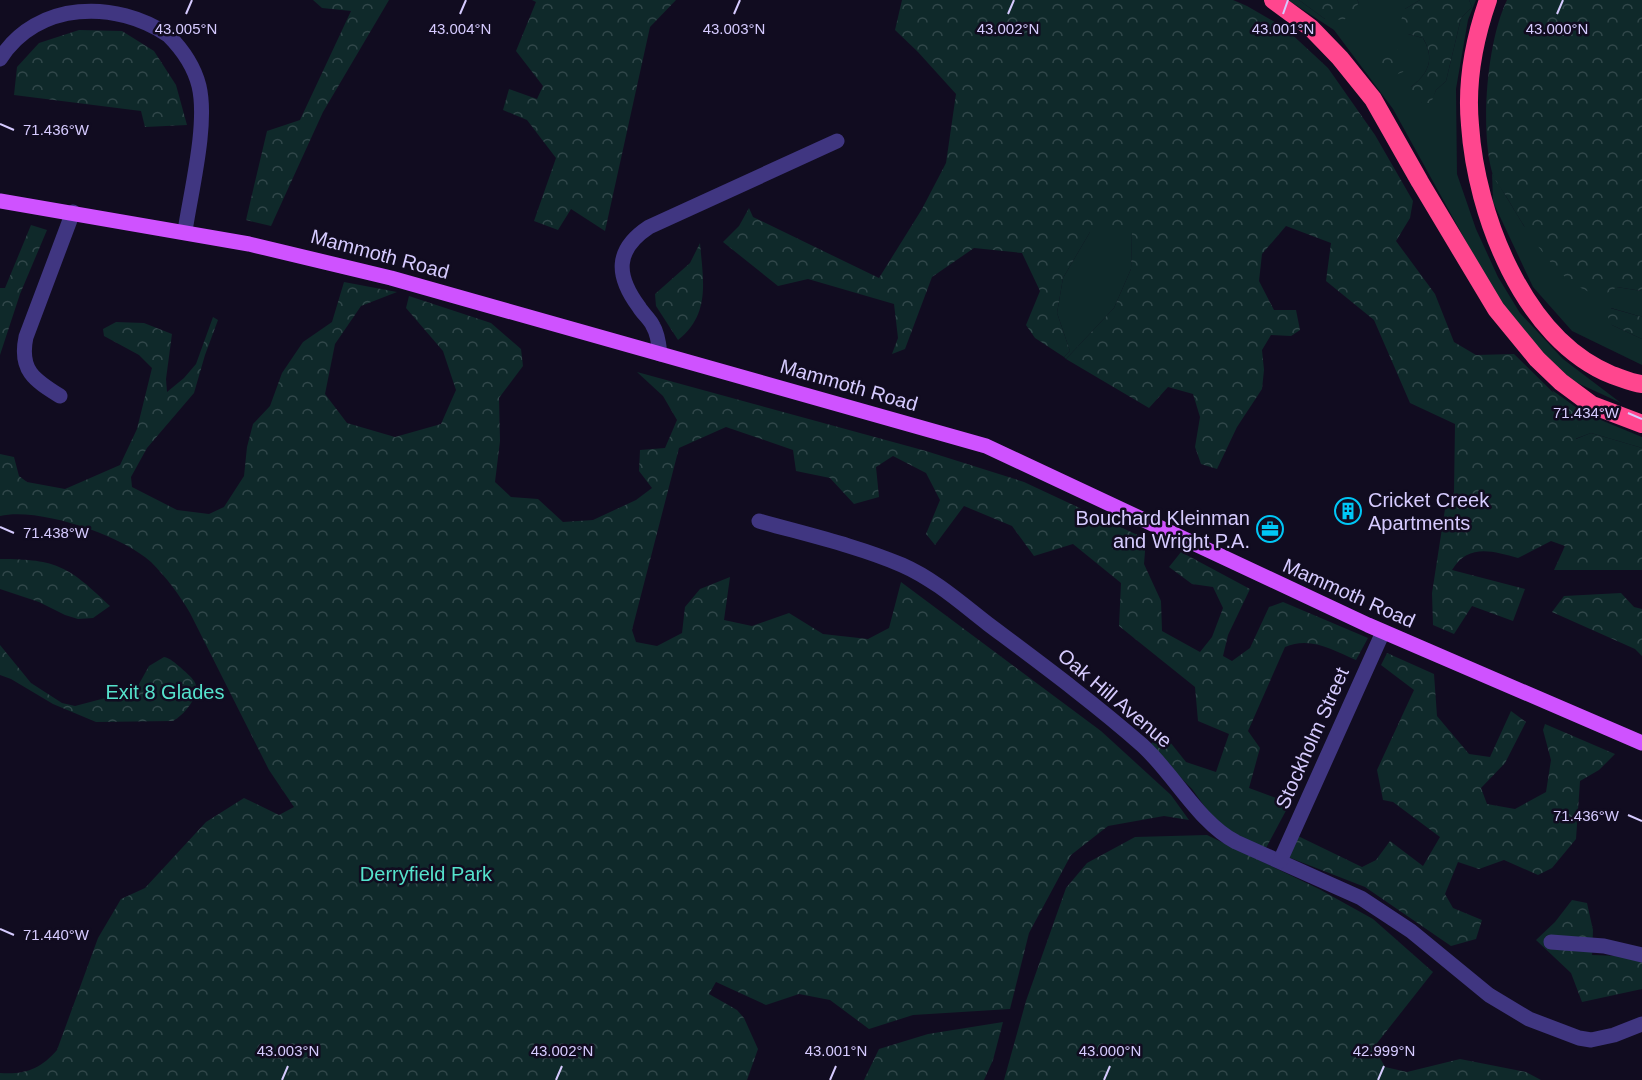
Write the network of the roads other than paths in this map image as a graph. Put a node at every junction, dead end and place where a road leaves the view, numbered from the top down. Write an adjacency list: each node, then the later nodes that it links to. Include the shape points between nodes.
1 (1273, 0): 11 (highway, via 1311,28 1373,99 1496,309 1537,360 1592,405)
2 (1488, 0): 9 (highway, via 1474,52 1469,123 1480,192 1491,226 1519,290 1557,337 1602,371)
3 (0, 59): 7 (street, via 34,21 82,4 126,9 162,29 185,54 201,97 202,123)
4 (837, 141): 8 (street, via 649,227 629,243 621,267 624,285 654,327)
5 (0, 201): 6 (main road, Mammoth Road)
6 (73, 212): 7 (main road, Mammoth Road); 10 (street, via 23,350 31,373)
7 (185, 231): 8 (main road, Mammoth Road, via 391,278)
8 (660, 354): 13 (main road, Mammoth Road, via 986,446)
9 (1641, 384)
10 (60, 396)
11 (1642, 424)
12 (759, 521): 15 (street, Oak Hill Avenue, via 882,557 931,581 1141,744 1217,831)
13 (1383, 632): 14 (main road, Mammoth Road); 15 (street, Stockholm Street)
14 (1642, 743)
15 (1280, 861): 18 (street, Oak Hill Avenue, via 1387,914 1474,985 1529,1019 1591,1040)
16 (1551, 942): 17 (street, via 1604,946)
17 (1642, 955)
18 (1642, 1024)

